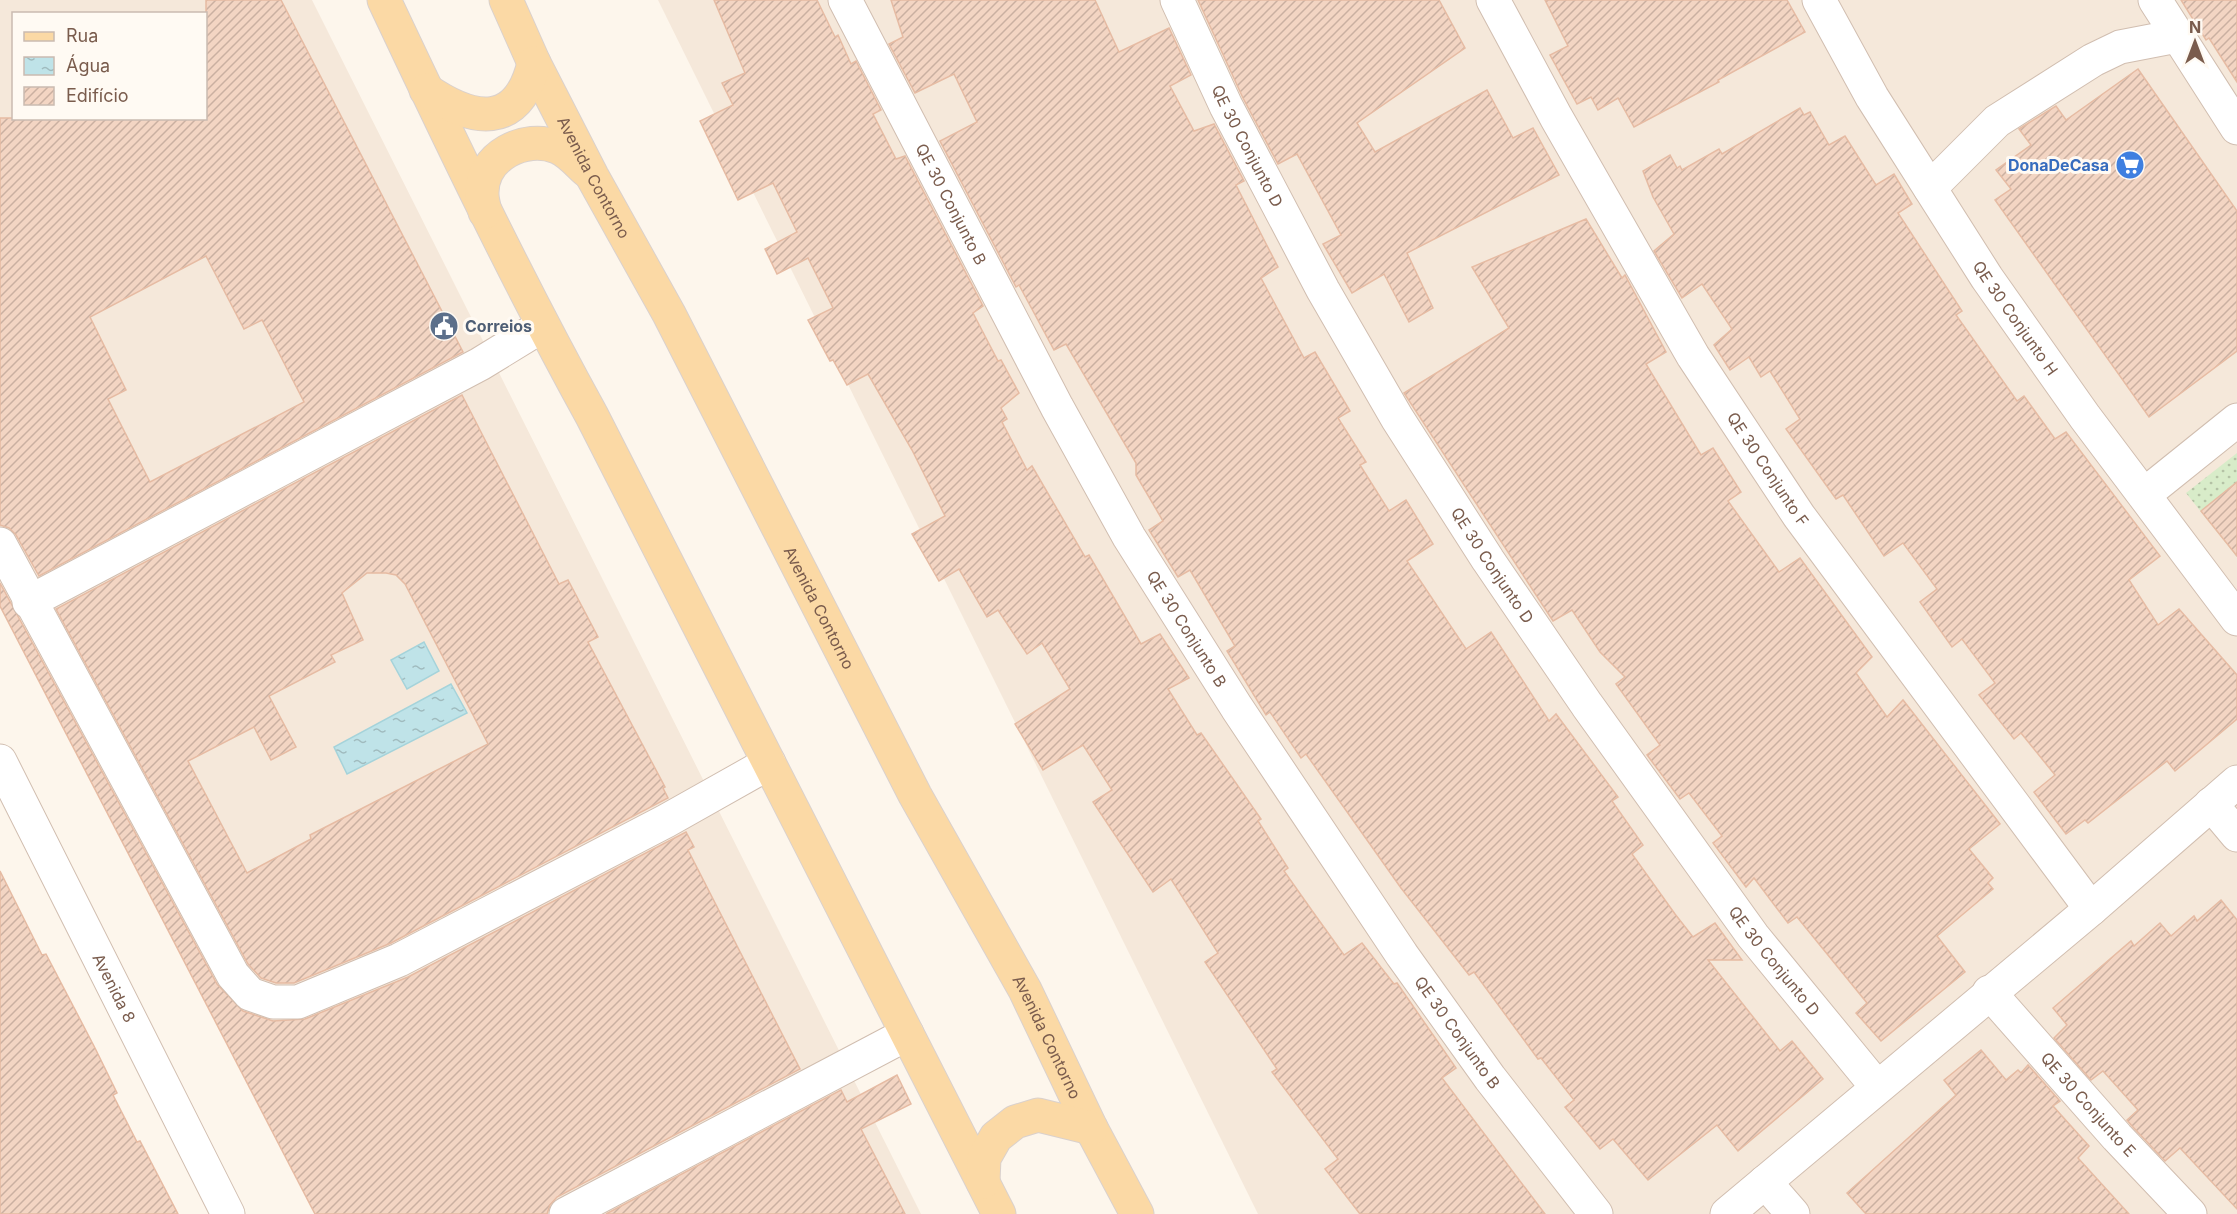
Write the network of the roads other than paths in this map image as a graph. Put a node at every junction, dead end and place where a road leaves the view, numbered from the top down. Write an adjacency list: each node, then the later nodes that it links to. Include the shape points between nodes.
1 (384, 0): 10 (main road)
2 (506, 0): 9 (main road, Avenida Contorno)
3 (845, 0): 37 (street, QE 30 Conjunto B, via 1129,537 1237,708 1402,955 1490,1078)
4 (1177, 0): 29 (street, QE 30 Conjunto D, via 1227,106 1323,290 1397,418 1488,560 1739,917)
5 (1493, 0): 26 (street, QE 30 Conjunto F, via 1699,365 1799,516)
6 (1819, 0): 13 (street, QE 30 Conjunto H, via 1872,97)
7 (2155, 0): 8 (street)
8 (2177, 36): 11 (street); 13 (street, via 2120,47 2083,66 1997,121)
9 (534, 63): 10 (main road, via 530,82 519,98 503,110 485,115 466,113); 12 (main road, Avenida Contorno)
10 (426, 90): 14 (main road)
11 (2237, 128)
12 (592, 176): 14 (main road, via 559,147 538,142 518,145 500,156 487,172 482,192); 30 (main road, Avenida Contorno, via 669,314 915,795 1025,990)
13 (1930, 188): 17 (street, QE 30 Conjunto H, via 2078,408)
14 (485, 213): 15 (main road)
15 (542, 326): 19 (street, via 480,364); 22 (main road)
16 (2237, 420): 17 (street)
17 (2145, 494): 20 (street, QE 30 Conjunto H)
18 (0, 544): 19 (street)
19 (29, 602): 22 (street, via 233,975 250,994 273,1002 298,1002 399,960)
20 (2237, 619)
21 (0, 761): 33 (street, Avenida 8)
22 (769, 763): 28 (main road)
23 (2237, 782): 24 (street)
24 (2211, 804): 25 (street); 26 (street)
25 (2237, 835)
26 (2091, 909): 27 (street)
27 (1989, 992): 29 (street); 40 (street, QE 30 Conjunto E)
28 (907, 1034): 31 (main road); 34 (street)
29 (1877, 1087): 32 (street)
30 (1091, 1128): 31 (main road, via 1038,1115 1015,1122 996,1137 984,1158); 36 (main road, Avenida Contorno)
31 (983, 1182): 35 (main road)
32 (1765, 1182): 38 (street); 39 (street)
33 (228, 1214)
34 (566, 1214)
35 (999, 1214)
36 (1137, 1214)
37 (1596, 1214)
38 (1727, 1214)
39 (1793, 1214)
40 (2190, 1214)

